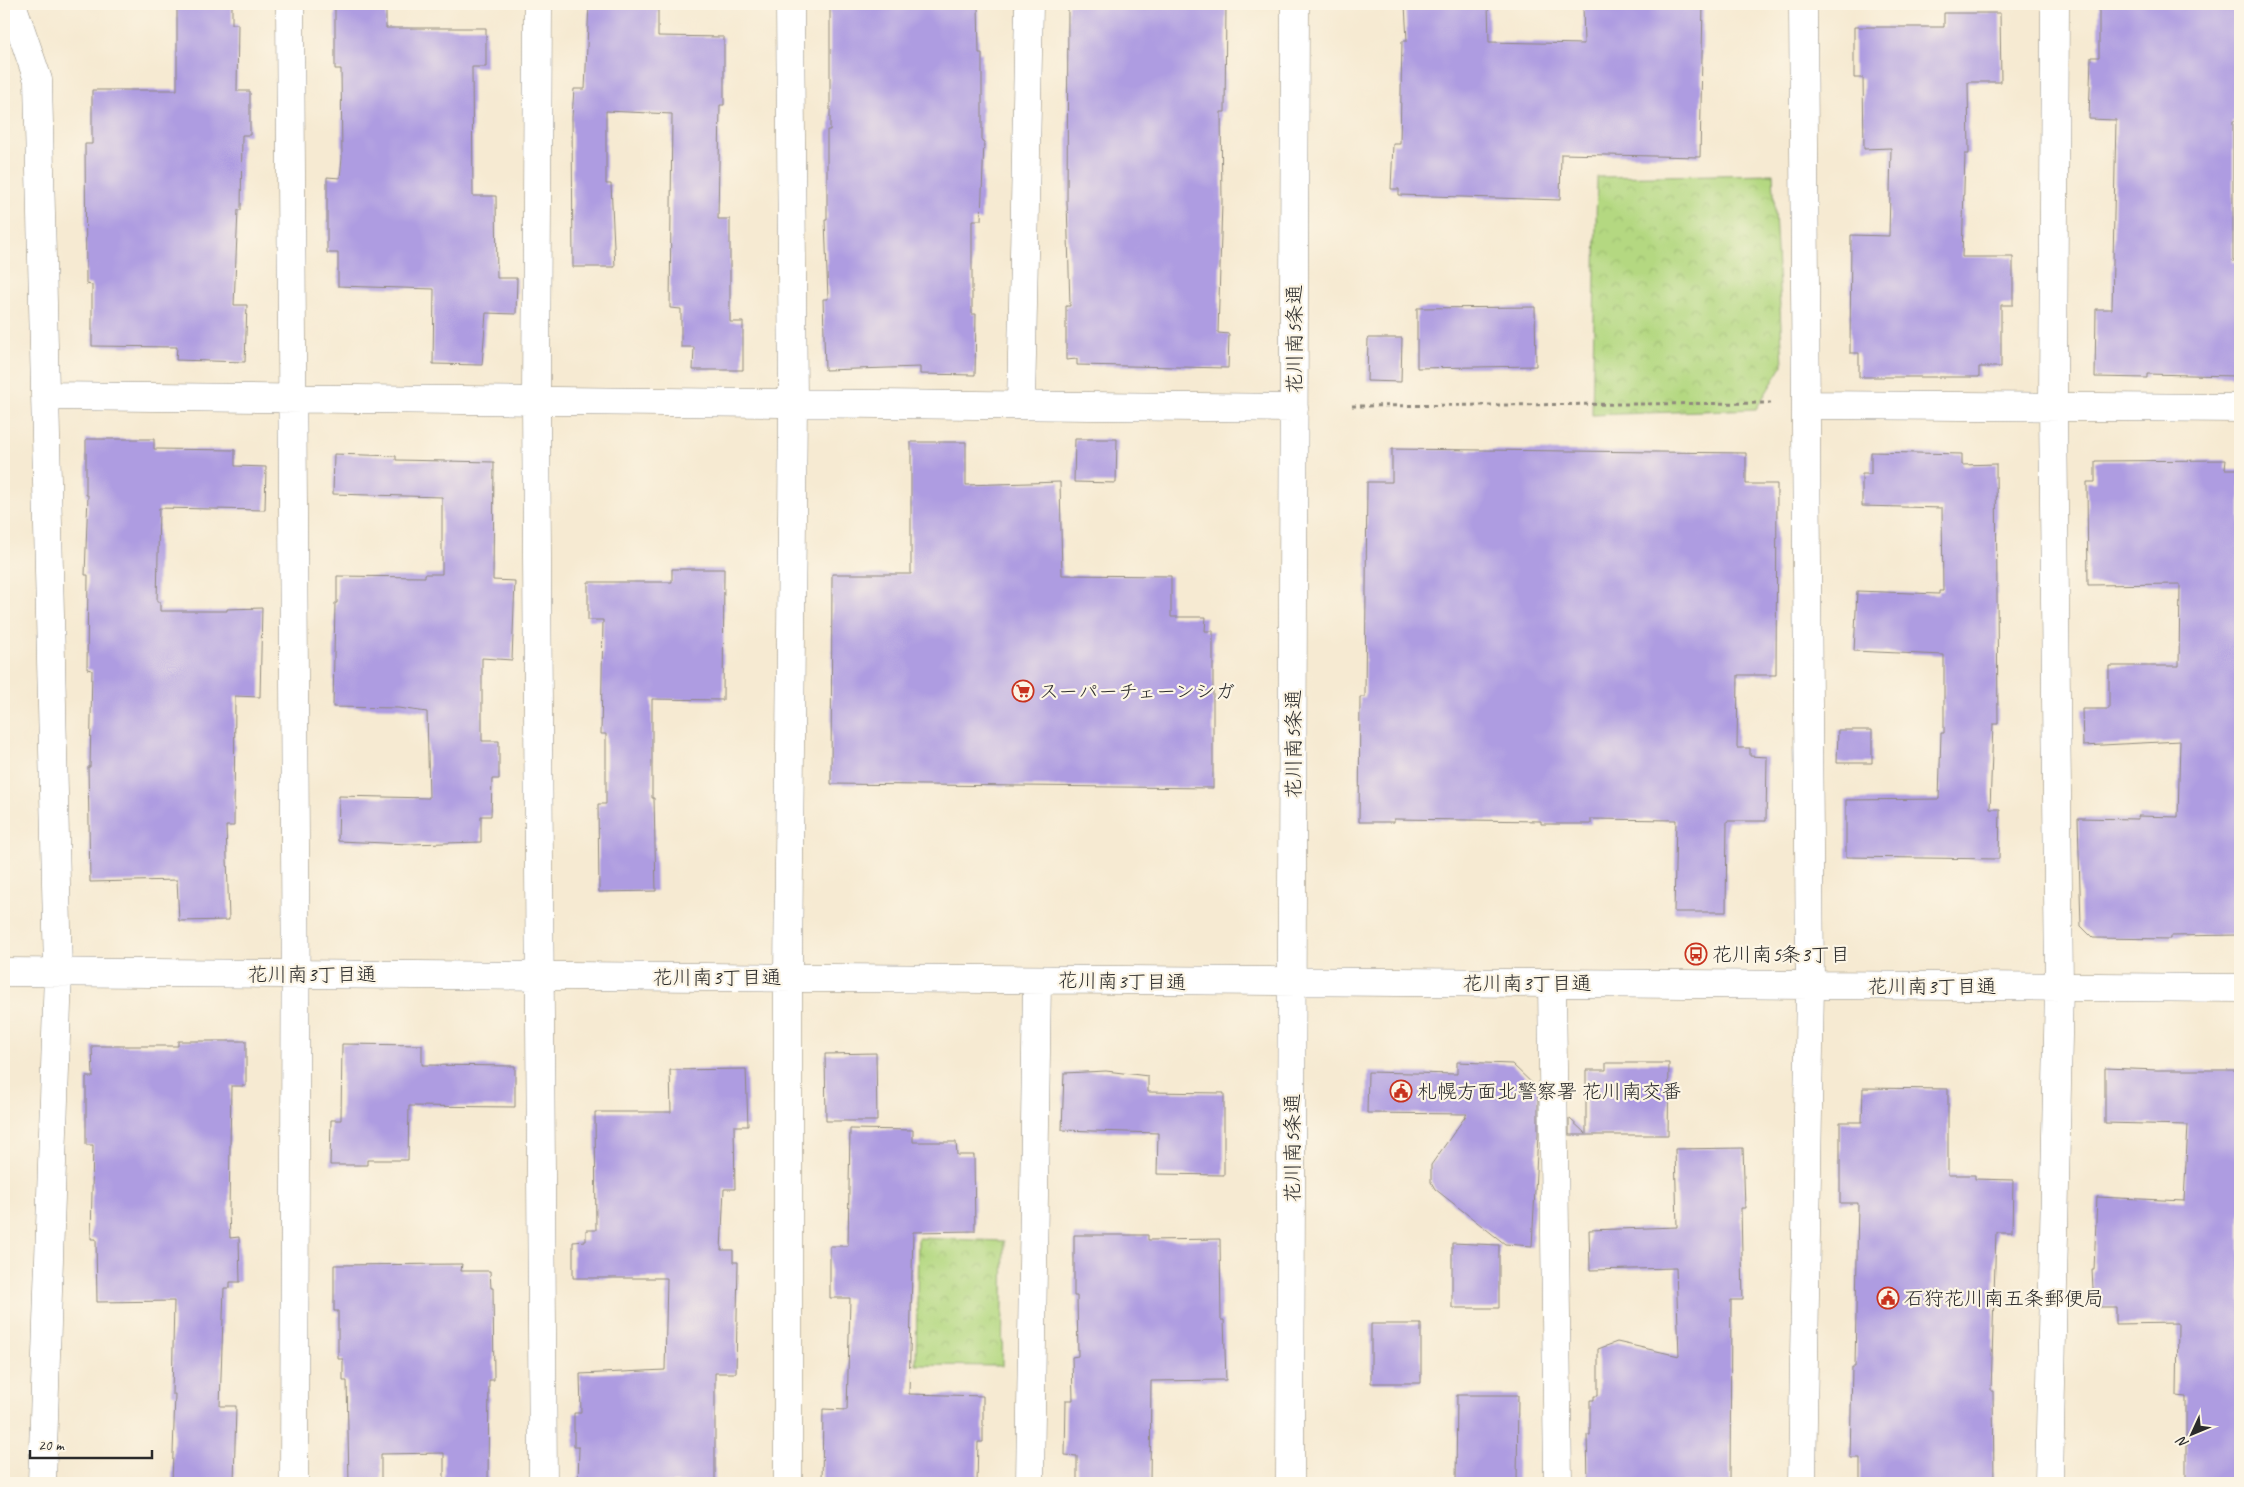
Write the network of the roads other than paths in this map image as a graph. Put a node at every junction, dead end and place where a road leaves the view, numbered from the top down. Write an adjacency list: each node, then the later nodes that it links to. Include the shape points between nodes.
1 (12, 4): 9 (street, via 38,80)
2 (290, 4): 10 (street)
3 (538, 4): 11 (street)
4 (790, 4): 12 (street)
5 (1029, 4): 13 (street)
6 (1295, 4): 16 (street, 花川南5条通)
7 (1803, 4): 14 (street)
8 (2055, 4): 15 (street)
9 (45, 396): 10 (street); 19 (street)
10 (295, 398): 11 (street); 20 (street)
11 (536, 401): 12 (street); 21 (street)
12 (793, 403): 13 (street); 22 (street)
13 (1021, 405): 16 (street)
14 (1806, 406): 15 (street); 26 (street)
15 (2053, 407): 17 (street); 27 (street)
16 (1294, 408): 24 (street, 花川南5条通)
17 (2240, 408)
18 (4, 972): 19 (street, 花川南3丁目通)
19 (58, 972): 20 (street, 花川南3丁目通); 29 (street)
20 (297, 974): 21 (street, 花川南3丁目通); 30 (street)
21 (541, 976): 22 (street, 花川南3丁目通); 31 (street)
22 (788, 978): 23 (street, 花川南3丁目通); 32 (street)
23 (1037, 980): 24 (street, 花川南3丁目通); 33 (street)
24 (1293, 982): 25 (street, 花川南3丁目通); 34 (street, 花川南5条通)
25 (1552, 984): 26 (street, 花川南3丁目通); 35 (street)
26 (1810, 985): 27 (street, 花川南3丁目通); 36 (street)
27 (2059, 986): 28 (street, 花川南3丁目通); 37 (street)
28 (2240, 988)
29 (42, 1483)
30 (294, 1483)
31 (543, 1483)
32 (788, 1483)
33 (1030, 1483)
34 (1290, 1483)
35 (1558, 1483)
36 (1802, 1483)
37 (2049, 1483)

